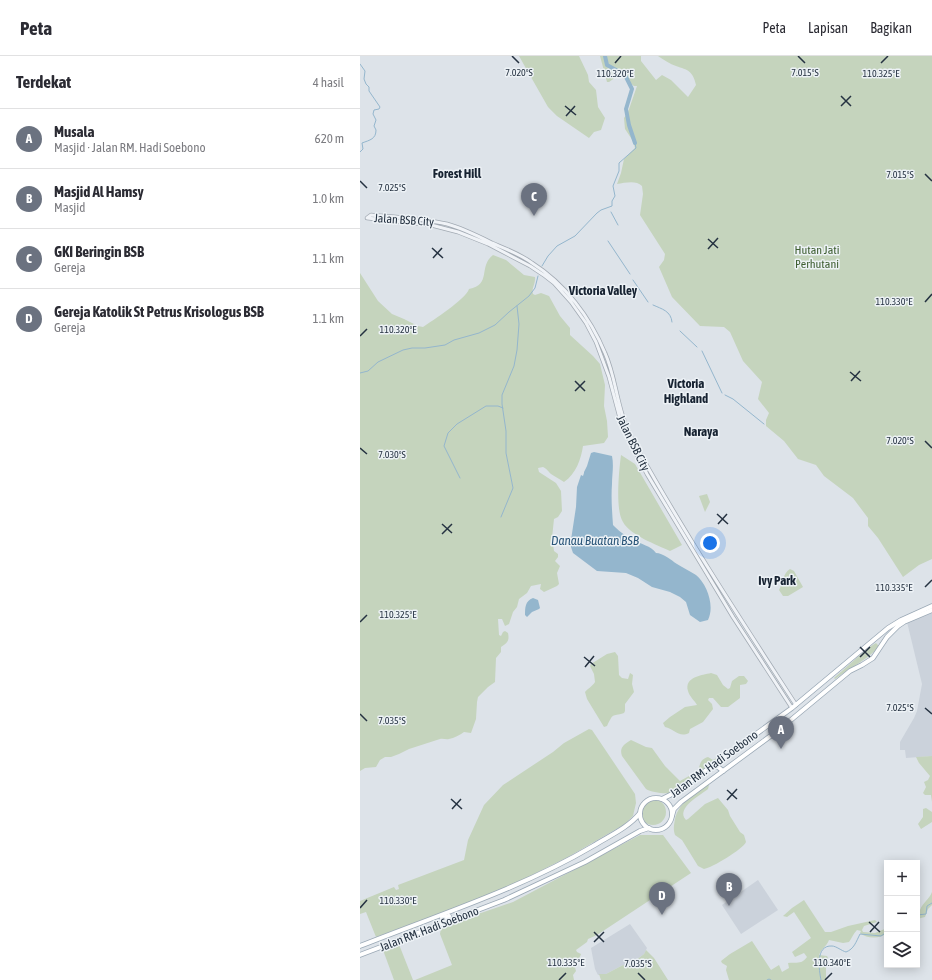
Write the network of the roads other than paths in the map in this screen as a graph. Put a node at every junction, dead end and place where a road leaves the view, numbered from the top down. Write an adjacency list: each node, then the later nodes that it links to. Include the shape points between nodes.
1 (932, 606): 3 (main road)
2 (932, 610): 3 (main road)
3 (918, 614): 4 (main road, Jalan RM. Hadi Soebono, via 901,620); 5 (main road, Jalan RM. Hadi Soebono, via 898,626)
4 (872, 641): 5 (main road, via 879,641); 6 (main road, Jalan RM. Hadi Soebono)
5 (881, 645): 9 (main road, Jalan RM. Hadi Soebono, via 873,658 850,671)
6 (796, 705): 7 (main road, Jalan RM. Hadi Soebono); 7 (street, Jalan BSB City, via 733,608 636,447 623,417 606,356 588,320 567,293 549,274 531,262 447,224 416,218 371,215 367,218 431,225 488,244 545,276 571,302 596,342 609,377 618,416 627,436 733,618)
7 (792, 708): 8 (main road, Jalan RM. Hadi Soebono)
8 (716, 763): 9 (main road); 10 (main road, Jalan RM. Hadi Soebono)
9 (723, 771): 12 (main road, Jalan RM. Hadi Soebono, via 681,802 674,809)
10 (662, 799): 11 (main road, Jalan RM. Hadi Soebono, via 648,800); 12 (main road, Jalan RM. Hadi Soebono, via 670,806)
11 (640, 813): 13 (main road, via 642,822); 14 (main road, Jalan RM. Hadi Soebono, via 633,821 606,838 542,874)
12 (672, 816): 13 (main road, Jalan RM. Hadi Soebono, via 665,827 659,830)
13 (649, 828): 15 (main road, Jalan RM. Hadi Soebono, via 504,900)
14 (435, 918): 15 (main road, via 448,916); 16 (main road, Jalan RM. Hadi Soebono)
15 (448, 921): 17 (main road, Jalan RM. Hadi Soebono)
16 (360, 946)
17 (360, 955)

